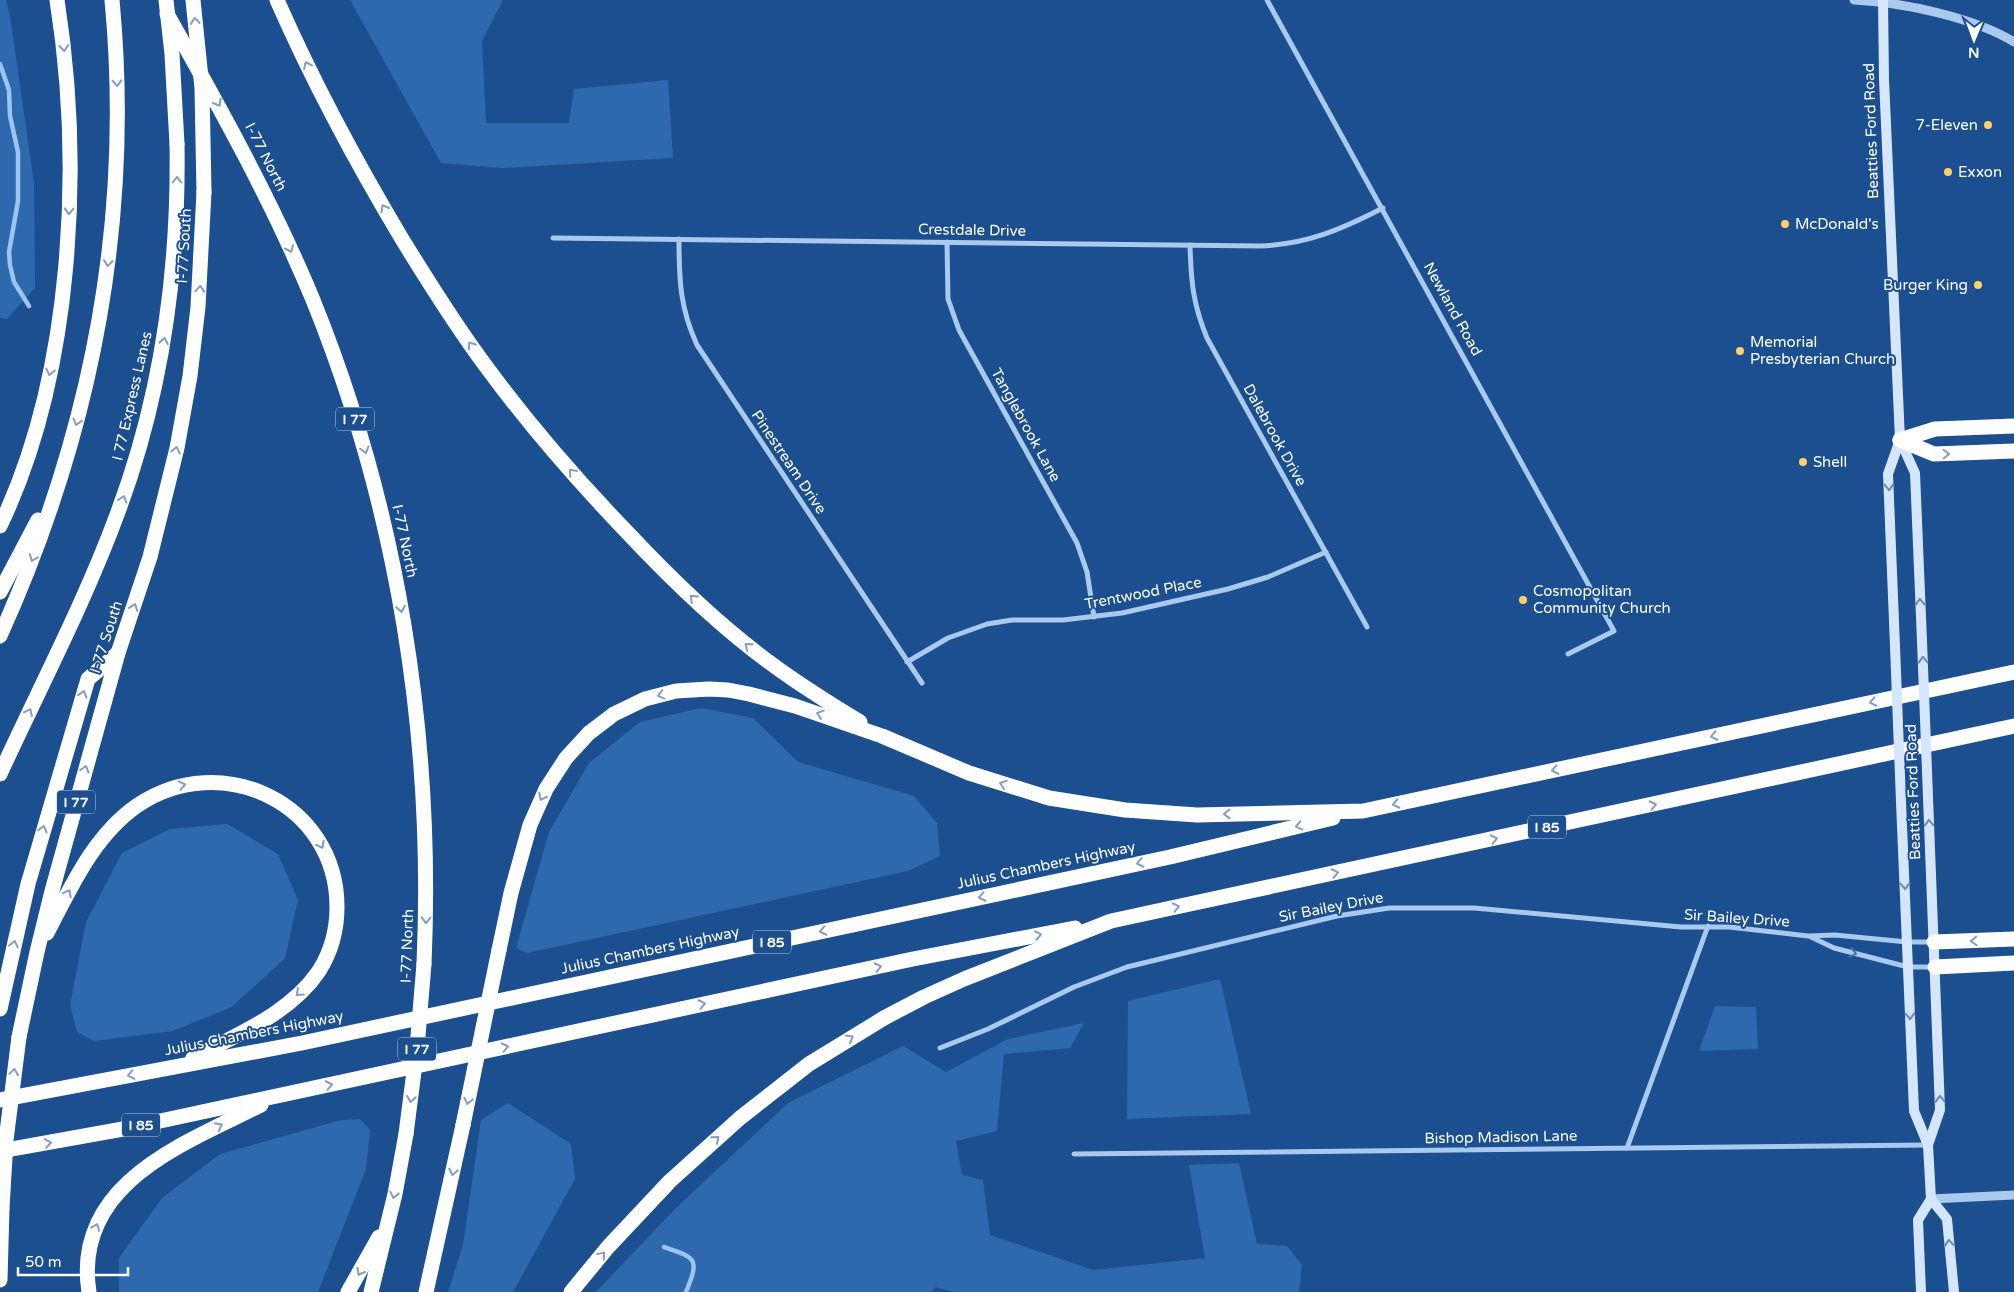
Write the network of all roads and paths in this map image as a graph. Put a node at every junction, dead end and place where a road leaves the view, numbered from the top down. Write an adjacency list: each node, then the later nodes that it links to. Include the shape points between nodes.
1 (57, 0): 20 (highway, one-way to 20, via 69,123 70,193 66,261 44,398 25,464)
2 (112, 0): 18 (highway, one-way to 18, via 117,124 112,230 97,338)
3 (159, 0): 62 (highway, I-77 North / I 77, one-way to 62, bridge, via 244,152 313,300 365,450 397,587 417,713 426,876 418,1048)
4 (166, 0): 37 (highway, I 77 Express Lanes, one-way to 4, bridge, via 93,574 119,510 158,371 176,236 177,144)
5 (193, 0): 26 (highway, I-77 South / I 77, one-way to 5, bridge, via 150,557 169,483 184,412 198,307 204,192 202,88)
6 (277, 0): 35 (highway, one-way to 6, via 767,661 699,604 604,509 539,434 487,368 404,242 319,89)
7 (1267, 0): 11 (street, Newland Road)
8 (1854, 0): 9 (street)
9 (1883, 1): 10 (street, via 1963,20 1995,31); 17 (main road, Beatties Ford Road)
10 (2014, 42)
11 (1383, 208): 15 (street, Crestdale Drive, via 1320,237 1291,244); 27 (street, Newland Road, via 1614,631)
12 (554, 238): 13 (street, Crestdale Drive)
13 (679, 239): 14 (street, Crestdale Drive); 28 (street, Pinestream Drive, via 683,307 697,345)
14 (947, 242): 15 (street, Crestdale Drive); 23 (street, Tanglebrook Lane, via 948,299 953,316 1077,543 1087,572)
15 (1190, 245): 21 (street, Dalebrook Drive, via 1194,303 1207,338)
16 (2014, 426): 17 (highway, via 1935,429)
17 (1900, 440): 19 (highway, one-way to 19, via 1934,454); 45 (main road, Beatties Ford Road, one-way to 45, bridge, via 1888,474); 46 (main road, Beatties Ford Road, one-way to 17, bridge, via 1915,473)
18 (71, 446): 22 (highway, via 32,534); 25 (highway, one-way to 25, via 39,543)
19 (2014, 452)
20 (0, 526)
21 (1326, 552): 23 (street, Trentwood Place, via 1268,577 1228,589 1122,614); 24 (street, Dalebrook Drive)
22 (0, 592)
23 (1094, 617): 28 (street, Trentwood Place, via 988,624 948,638)
24 (1367, 627)
25 (0, 636)
26 (118, 652): 47 (highway, I-77 South / I 77, one-way to 26); 51 (highway, one-way to 26, via 28,884 88,679)
27 (1568, 654)
28 (907, 662): 32 (street, Pinestream Drive)
29 (2014, 664): 31 (highway)
30 (2014, 672): 31 (highway, I 85)
31 (1989, 677): 40 (highway, I 85, one-way to 40)
32 (922, 683)
33 (2014, 726): 34 (highway, I 85)
34 (1984, 734): 36 (highway); 41 (highway, I 85, one-way to 34)
35 (882, 736): 40 (highway, one-way to 35, via 1197,815 1084,805 1049,798 968,773); 67 (highway, one-way to 67, bridge, via 750,694 709,689 676,691 645,699 614,714 589,733 566,758 537,807 517,869)
36 (2014, 736)
37 (8, 756): 38 (highway, I 77 Express Lanes); 39 (highway)
38 (0, 774)
39 (0, 784)
40 (1363, 811): 53 (highway, Julius Chambers Highway / I 85, one-way to 53, via 1150,861 302,1043)
41 (1111, 921): 54 (highway, I 85, one-way to 41, via 913,959); 68 (highway, one-way to 41, via 670,1181 740,1118 808,1064 924,997)
42 (1708, 926): 43 (street, Sir Bailey Drive); 52 (street, Sir Bailey Drive, via 1455,907 1362,912 1127,967 1067,990 988,1029); 57 (street)
43 (1808, 936): 45 (street, Sir Bailey Drive, via 1835,934); 49 (street, Sir Bailey Drive, one-way to 49, via 1834,948)
44 (2014, 939): 46 (highway, one-way to 46)
45 (1907, 942): 46 (street, Sir Bailey Drive); 49 (main road, Beatties Ford Road)
46 (1934, 942): 50 (main road, Beatties Ford Road)
47 (37, 952): 53 (highway, one-way to 53, via 76,877 105,834 153,796 190,784 226,783 256,789 285,805 318,839 332,869 337,917 326,958 311,982 288,1003 255,1026); 63 (highway, I-77 South / I 77, one-way to 47, bridge, via 6,1140 19,1037)
48 (2014, 964): 50 (highway)
49 (1908, 967): 50 (street, Sir Bailey Drive); 56 (main road, Beatties Ford Road, one-way to 56, via 1914,1111)
50 (1935, 967): 56 (main road, Beatties Ford Road, one-way to 50, via 1940,1110)
51 (0, 1009)
52 (940, 1048)
53 (179, 1065): 55 (highway, Julius Chambers Highway / I 85, one-way to 55)
54 (281, 1095): 58 (highway, I 85, one-way to 54, via 114,1131); 64 (highway, one-way to 54, via 88,1266 93,1234 106,1207 128,1181 175,1148)
55 (0, 1100)
56 (1928, 1145): 57 (street, Bishop Madison Lane); 61 (main road, Beatties Ford Road)
57 (1627, 1148): 59 (street, Bishop Madison Lane)
58 (0, 1151)
59 (1074, 1154)
60 (2014, 1195): 61 (street)
61 (1930, 1199): 69 (main road, via 1918,1220); 70 (main road, one-way to 61, via 1947,1219)
62 (389, 1221): 65 (highway, one-way to 65); 66 (highway, I 77)
63 (0, 1280)
64 (89, 1292)
65 (348, 1292)
66 (371, 1292)
67 (426, 1292)
68 (571, 1292)
69 (1921, 1292)
70 (1954, 1292)

